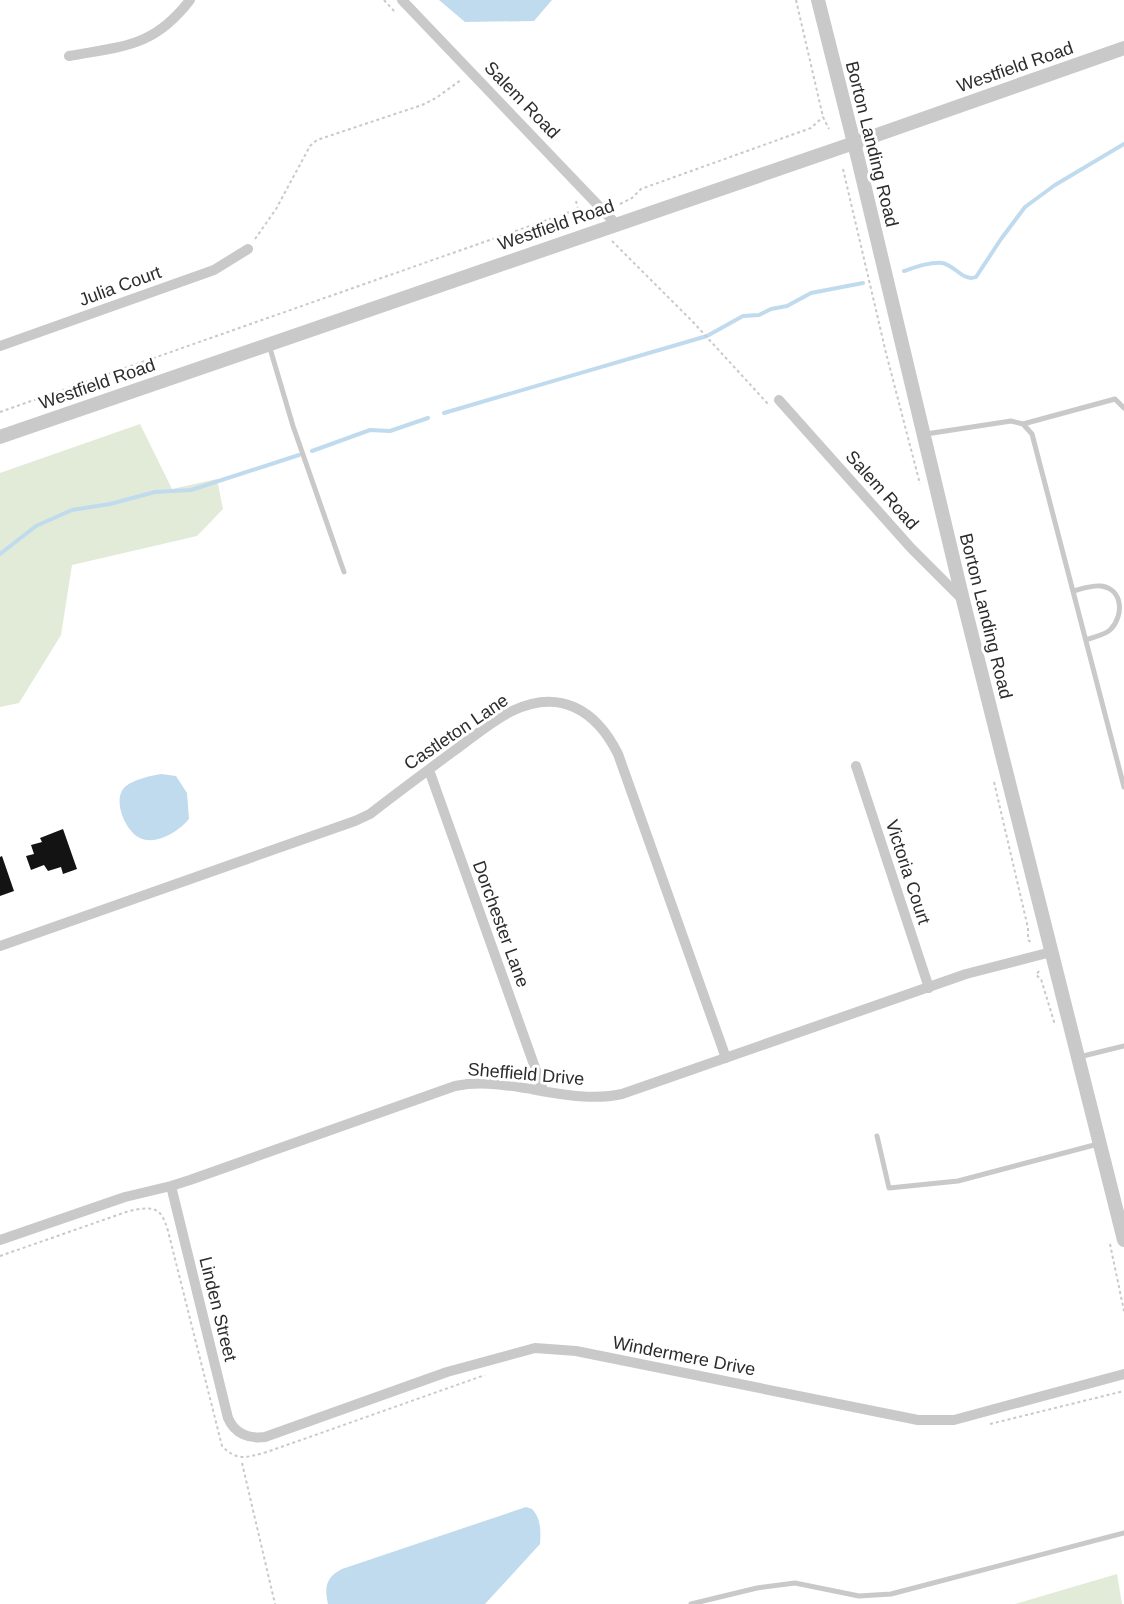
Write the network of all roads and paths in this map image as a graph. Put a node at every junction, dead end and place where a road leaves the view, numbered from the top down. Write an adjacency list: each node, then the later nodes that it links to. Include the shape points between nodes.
1 (190, 0): 6 (street, via 170,23 147,39)
2 (402, 0): 14 (street, Salem Road)
3 (796, 0): 8 (path)
4 (818, 0): 10 (street, Borton Landing Road)
5 (1124, 48): 10 (street, Westfield Road)
6 (69, 56)
7 (461, 80): 16 (path, via 422,105 309,146 276,209)
8 (823, 117): 9 (path); 12 (path, via 811,128 641,189)
9 (829, 129)
10 (854, 143): 14 (street, Westfield Road); 23 (street, Borton Landing Road)
11 (843, 169): 25 (path)
12 (620, 204)
13 (578, 209): 21 (path)
14 (616, 224): 17 (street, Westfield Road)
15 (612, 241): 19 (path)
16 (248, 249): 18 (street, Julia Court, via 214,270)
17 (268, 344): 24 (street, Westfield Road); 26 (lane)
18 (0, 346)
19 (776, 404): 28 (street, Salem Road)
20 (1123, 405): 22 (lane, via 1115,399)
21 (0, 412)
22 (1023, 424): 23 (lane, via 1011,421); 27 (lane, via 1032,434)
23 (924, 435): 28 (street, Borton Landing Road)
24 (0, 437)
25 (922, 490)
26 (344, 572)
27 (1073, 591): 29 (lane); 29 (lane, via 1102,586 1113,591 1121,602 1119,618 1110,631)
28 (963, 600): 34 (street, Borton Landing Road)
29 (1086, 640): 32 (lane)
30 (856, 766): 35 (street, Victoria Court)
31 (429, 770): 33 (street, Castleton Lane, via 355,821); 37 (street, Castleton Lane, via 506,714 522,707 560,703 598,722 618,754); 39 (street, Dorchester Lane)
32 (1124, 787)
33 (0, 946)
34 (1051, 952): 35 (street, Sheffield Drive); 38 (street, Borton Landing Road)
35 (929, 988): 37 (street, Sheffield Drive)
36 (1124, 1046): 38 (lane)
37 (726, 1058): 39 (street, Sheffield Drive, via 612,1096)
38 (1078, 1058): 41 (street, Borton Landing Road)
39 (543, 1090): 42 (street, Sheffield Drive, via 484,1083 455,1086)
40 (878, 1136): 41 (lane, via 889,1188 958,1181)
41 (1100, 1143): 45 (street, Borton Landing Road)
42 (171, 1186): 43 (street, Sheffield Drive, via 125,1197); 48 (street, Linden Street, via 228,1418)
43 (0, 1240)
44 (1109, 1240): 46 (path)
45 (1124, 1240)
46 (1124, 1311)
47 (1124, 1374): 48 (street, Windermere Drive, via 954,1420 918,1420 576,1351 535,1348 447,1372 265,1437)
48 (243, 1435)
49 (242, 1463): 51 (path)
50 (1124, 1533): 52 (lane, via 891,1594 859,1596 795,1583)
51 (275, 1604)
52 (691, 1604)

